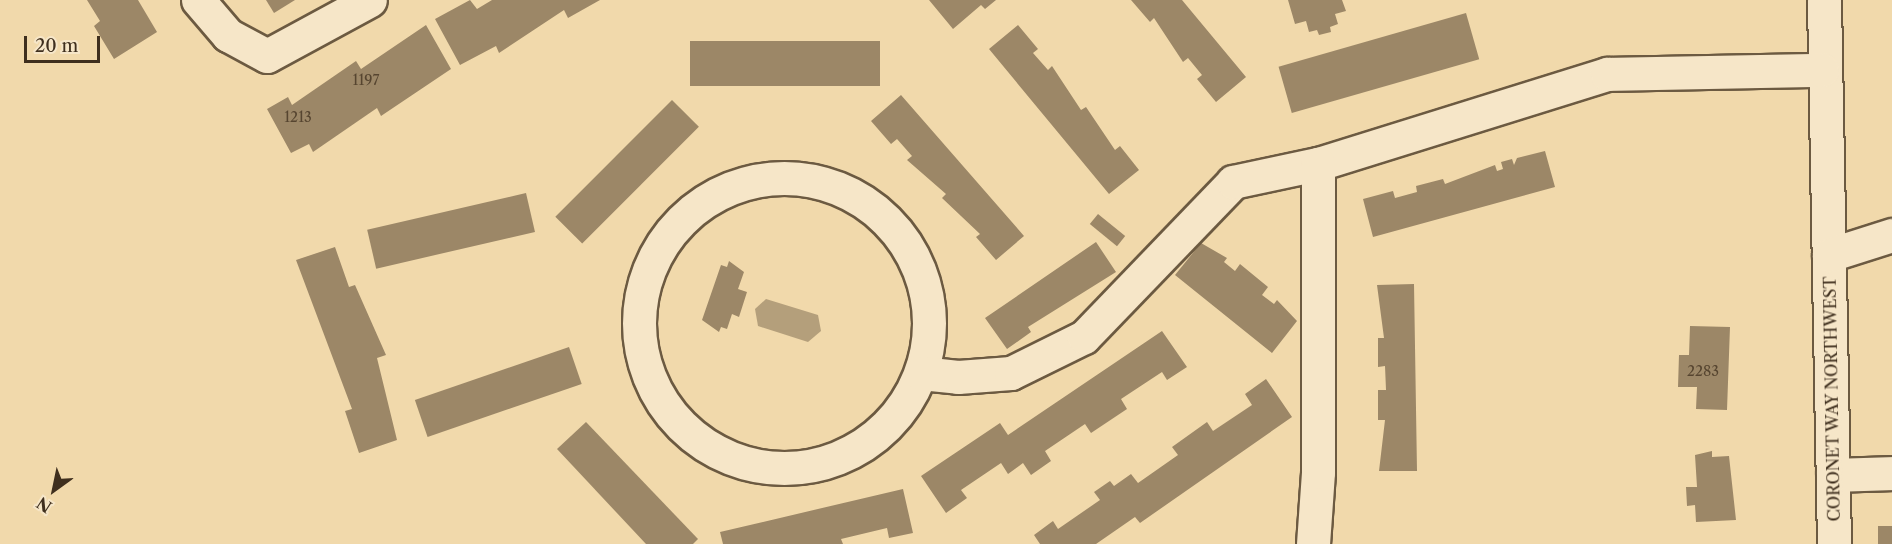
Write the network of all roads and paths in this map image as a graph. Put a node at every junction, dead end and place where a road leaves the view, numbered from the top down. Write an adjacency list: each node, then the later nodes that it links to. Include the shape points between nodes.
1 (198, 0): 2 (street, via 228,35 267,56)
2 (370, 0)
3 (1824, 0): 4 (street, CORONET WAY NORTHWEST)
4 (1822, 70): 5 (street, via 1607,74); 7 (street, CORONET WAY NORTHWEST)
5 (1318, 164): 8 (street, via 1233,182 1084,337 1011,373 958,377); 11 (street, via 1318,472)
6 (1892, 235): 7 (street, CORONET WAY NORTHWEST)
7 (1829, 255): 10 (street, CORONET WAY NORTHWEST)
8 (921, 373): 8 (street, via 891,423 843,456 786,468 729,457 680,424 649,375 639,318 651,262 684,217 730,187 785,177 839,188 886,219 918,264 930,318)
9 (1892, 473): 10 (street)
10 (1833, 475): 12 (street, CORONET WAY NORTHWEST)
11 (1313, 544)
12 (1834, 544)

